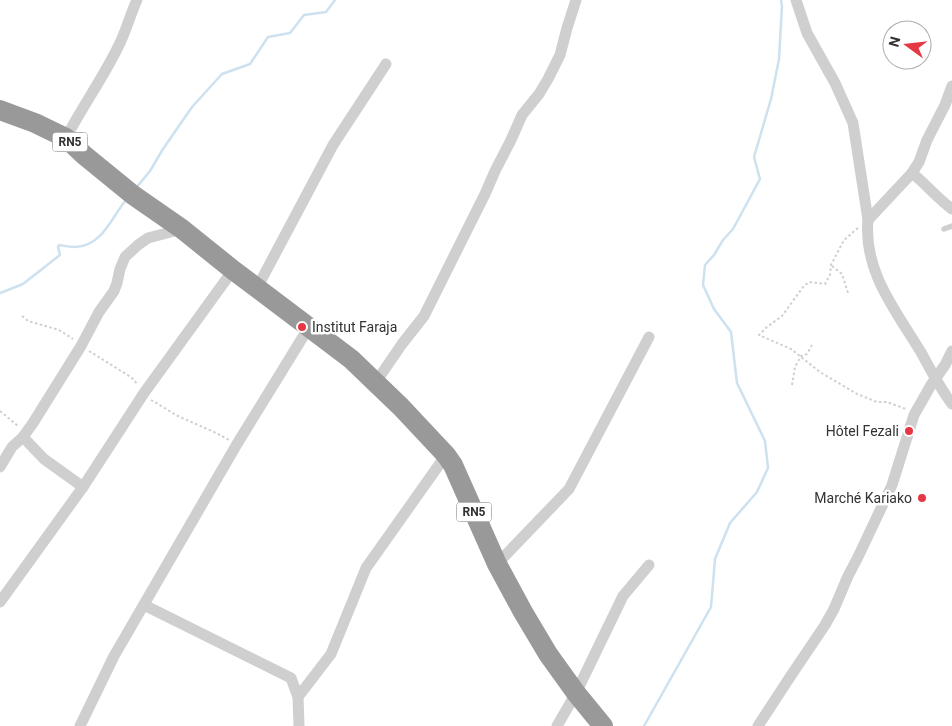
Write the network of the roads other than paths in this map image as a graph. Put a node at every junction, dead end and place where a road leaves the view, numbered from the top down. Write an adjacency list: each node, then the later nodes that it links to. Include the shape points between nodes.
1 (137, 0): 7 (street, via 104,74)
2 (576, 0): 20 (street, via 560,55 539,94 522,115 424,316)
3 (796, 0): 10 (street, via 807,33 853,123)
4 (386, 64): 15 (street, via 333,145)
5 (952, 86): 8 (street)
6 (0, 110): 7 (highway, RN5)
7 (66, 138): 12 (highway, RN5, via 132,194)
8 (912, 173): 9 (street); 10 (street)
9 (952, 209)
10 (868, 220): 19 (street, via 867,234 876,274 891,306)
11 (952, 226): 13 (lane)
12 (182, 229): 14 (highway, RN5); 22 (street, via 148,238 125,257 114,291)
13 (944, 229)
14 (234, 270): 15 (highway, RN5); 25 (street, via 144,393)
15 (257, 288): 16 (highway, RN5)
16 (309, 327): 20 (highway, RN5, via 351,358); 29 (street)
17 (650, 337): 26 (street, via 569,489)
18 (952, 351): 19 (street)
19 (935, 379): 21 (street); 36 (street, via 914,415 892,485 834,609)
20 (376, 382): 23 (highway, RN5)
21 (952, 404)
22 (25, 434): 24 (street, via 12,447); 25 (street, via 44,459)
23 (446, 455): 26 (highway, RN5); 31 (street, via 366,568 331,654)
24 (0, 467)
25 (83, 487): 28 (street)
26 (497, 564): 30 (highway, RN5, via 548,654)
27 (649, 565): 30 (street, via 623,596)
28 (0, 602)
29 (144, 605): 31 (street, via 291,678); 32 (street, via 114,656)
30 (576, 693): 34 (street); 35 (highway, RN5)
31 (298, 697): 33 (street)
32 (80, 726)
33 (299, 726)
34 (557, 726)
35 (603, 726)
36 (758, 726)

